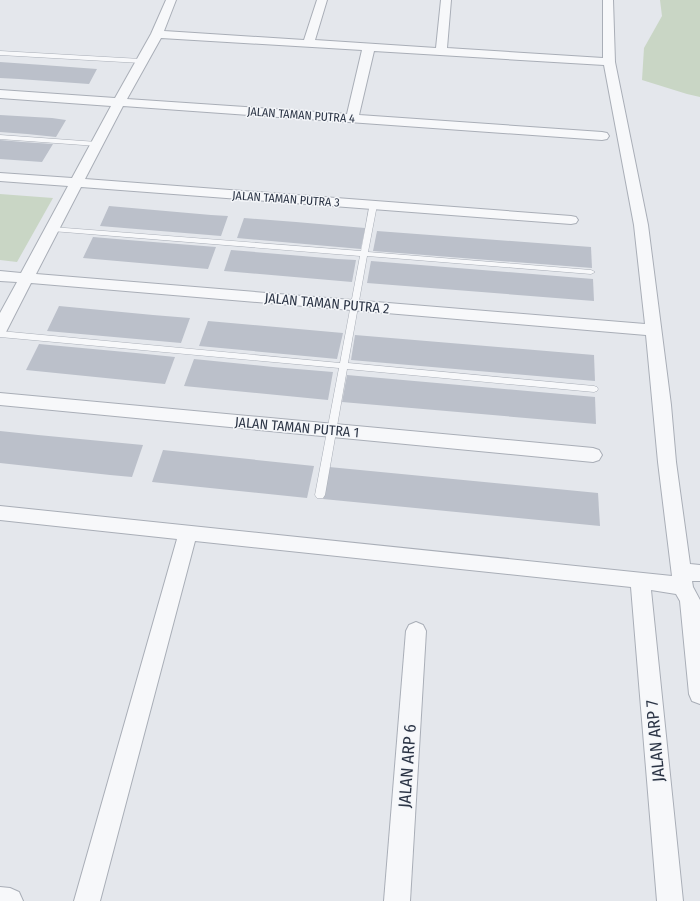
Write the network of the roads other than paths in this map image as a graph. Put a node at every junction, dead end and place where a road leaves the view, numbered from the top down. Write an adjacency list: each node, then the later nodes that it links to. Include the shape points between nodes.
1 (171, 0): 5 (street)
2 (322, 0): 6 (street)
3 (446, 0): 9 (street)
4 (608, 0): 11 (street)
5 (157, 34): 6 (street); 10 (street)
6 (308, 44): 7 (street)
7 (369, 47): 9 (street); 14 (street)
8 (0, 52): 10 (lane)
9 (441, 52): 11 (street)
10 (141, 61): 13 (street)
11 (609, 62): 29 (street, via 641,225)
12 (0, 94): 13 (street, JALAN TAMAN PUTRA 4)
13 (120, 102): 14 (street, JALAN TAMAN PUTRA 4); 17 (street)
14 (352, 118): 15 (street, JALAN TAMAN PUTRA 4)
15 (602, 136)
16 (0, 137): 17 (lane)
17 (97, 144): 19 (street)
18 (0, 177): 19 (street, JALAN TAMAN PUTRA 3)
19 (77, 183): 20 (street, JALAN TAMAN PUTRA 3); 22 (street)
20 (373, 205): 21 (street, JALAN TAMAN PUTRA 3); 23 (lane)
21 (571, 220)
22 (52, 229): 23 (lane); 26 (street)
23 (364, 254): 24 (lane); 27 (lane)
24 (592, 272)
25 (0, 276): 26 (street, JALAN TAMAN PUTRA 2)
26 (26, 278): 27 (street, JALAN TAMAN PUTRA 2); 28 (street)
27 (355, 305): 29 (street, JALAN TAMAN PUTRA 2); 31 (lane)
28 (0, 328)
29 (653, 330): 39 (street, via 667,462)
30 (0, 334): 31 (lane)
31 (344, 366): 32 (lane); 34 (lane)
32 (594, 389)
33 (0, 399): 34 (street, JALAN TAMAN PUTRA 1)
34 (332, 430): 35 (street, JALAN TAMAN PUTRA 1); 36 (lane)
35 (594, 455)
36 (320, 496)
37 (0, 513): 38 (street)
38 (188, 532): 40 (street); 45 (street)
39 (688, 578): 40 (street, via 667,582); 42 (street)
40 (640, 580): 47 (street, JALAN ARP 7)
41 (416, 631): 46 (street, JALAN ARP 6)
42 (700, 694)
43 (0, 900): 44 (street)
44 (10, 901)
45 (87, 901)
46 (397, 901)
47 (670, 901)

